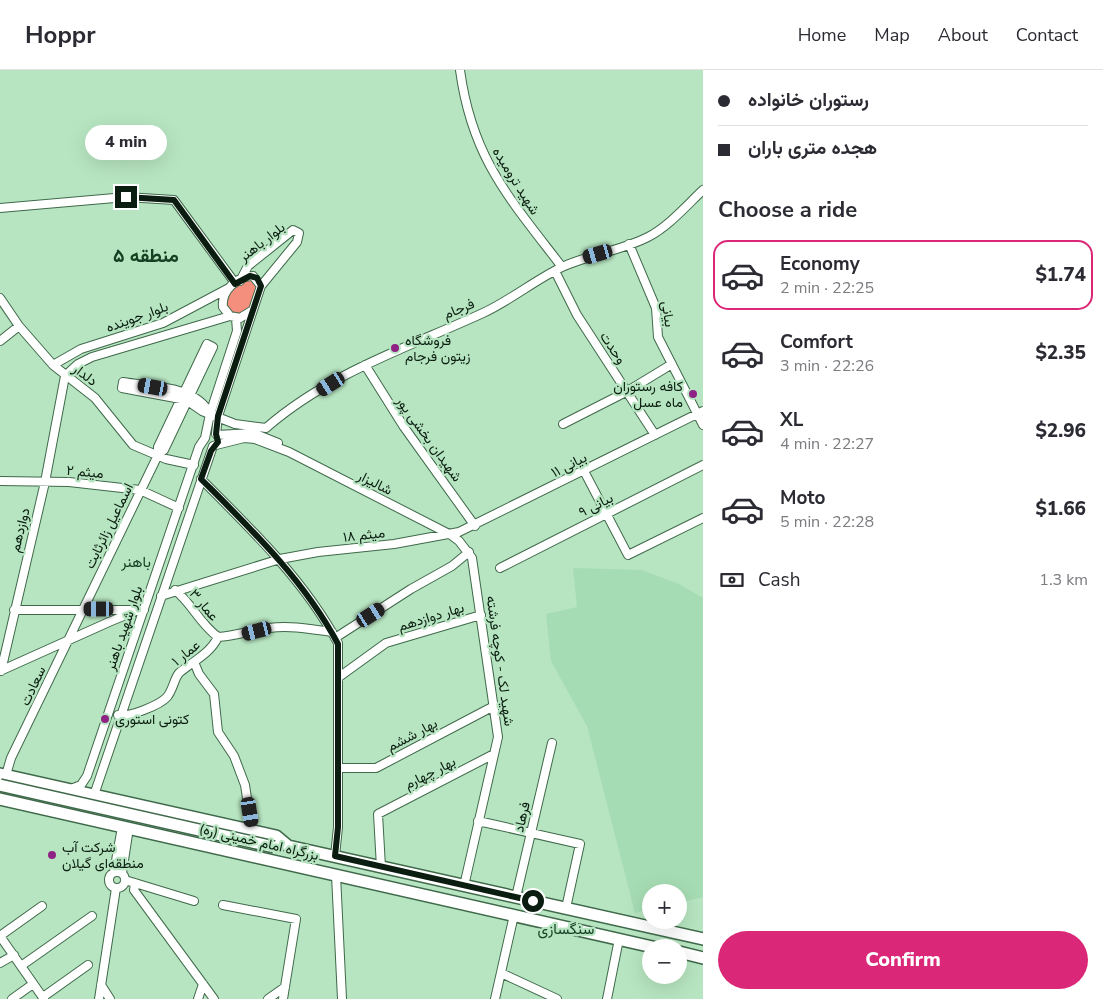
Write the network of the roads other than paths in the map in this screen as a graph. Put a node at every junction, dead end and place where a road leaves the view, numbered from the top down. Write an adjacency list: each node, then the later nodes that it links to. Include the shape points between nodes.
1 (460, 70): 5 (street, شهید ترومیده, via 467,110 478,144 494,176)
2 (703, 190): 4 (street, فرجام, via 655,233)
3 (0, 208): 6 (street, via 126,197 174,200)
4 (630, 244): 5 (street, فرجام); 13 (street, بیانی, via 653,297 658,337)
5 (558, 269): 15 (street, فرجام, via 484,312); 17 (street, وحدت, via 577,315)
6 (234, 284): 7 (street, via 253,276); 7 (street, بلوار باهنر, via 248,266 293,230 299,233 298,242); 10 (street, via 222,301 223,307); 14 (street, بلوار جوینده, via 163,323 81,349)
7 (261, 286): 9 (street)
8 (0, 298): 11 (street, دلدار)
9 (253, 310): 10 (street, via 246,316); 21 (street)
10 (233, 317): 16 (street, بلوار جوینده, via 92,357); 20 (street, via 237,331)
11 (20, 326): 12 (street); 14 (street, دلدار)
12 (0, 341)
13 (672, 364): 17 (street); 19 (street, بیانی)
14 (53, 365): 16 (street, دلدار)
15 (365, 365): 25 (street, فرجام, via 280,416); 42 (street, شهیدان بخشی پور, via 404,427)
16 (65, 376): 29 (street, دلدار, via 96,398 133,444); 37 (street, دوازدهم)
17 (626, 392): 22 (street); 26 (street, وحدت)
18 (185, 396): 18 (street, via 212,347 207,344); 18 (street, via 123,382 122,388); 20 (street, via 206,407); 29 (street, اسماعیل زائرثابت, via 164,450)
19 (700, 412): 23 (street, بیانی); 26 (street, بیانی ۱۱)
20 (210, 414): 21 (street); 27 (street)
21 (218, 416): 24 (street); 25 (street)
22 (563, 424)
23 (703, 425)
24 (217, 434): 25 (street, شالیزار); 27 (street, via 210,433); 28 (street, via 219,438)
25 (263, 435): 28 (street, شالیزار); 43 (street, شالیزار, via 289,452)
26 (655, 435): 33 (street, بیانی ۱۱)
27 (206, 438): 28 (street, via 207,444); 31 (street, بلوار شهید باهنر)
28 (215, 445): 35 (street, بلوار شهید باهنر)
29 (158, 455): 30 (street, دلدار); 38 (street, اسماعیل زائرثابت)
30 (166, 459): 31 (street); 34 (street)
31 (194, 464): 34 (street, بلوار شهید باهنر)
32 (703, 465): 40 (street, بیانی ۹)
33 (584, 471): 40 (street); 42 (street, بیانی ۱۱)
34 (190, 475): 39 (street, بلوار شهید باهنر)
35 (201, 479): 45 (street); 48 (street, بلوار شهید باهنر)
36 (0, 481): 37 (street, میثم ۲)
37 (45, 482): 38 (street, میثم ۲); 50 (street, دوازدهم)
38 (140, 490): 39 (street, میثم ۲); 49 (street, اسماعیل زائرثابت)
39 (179, 508): 51 (street, بلوار شهید باهنر)
40 (607, 514): 41 (street, via 628,555); 46 (street, بیانی ۹)
41 (703, 518)
42 (475, 526): 43 (street, بیانی ۱۱)
43 (451, 535): 44 (street); 45 (street, میثم ۱۸)
44 (469, 552): 52 (street, شهید لک - کوچه فرشته); 53 (street, via 452,566)
45 (280, 559): 47 (street, میثم ۱۸); 53 (street)
46 (500, 568)
47 (175, 590): 48 (street, میثم ۱۸); 54 (street, عمار ۳, via 190,603 207,629)
48 (162, 596): 60 (street, بلوار شهید باهنر)
49 (84, 609): 50 (street); 51 (street); 55 (street, سعادت)
50 (14, 610): 57 (street, دوازدهم)
51 (141, 610): 55 (street); 59 (street, بلوار شهید باهنر)
52 (481, 615): 58 (street, بهار دوازدهم, via 386,643); 61 (street, شهید لک - کوچه فرشته)
53 (334, 636): 54 (street, عمار ۳, via 299,627 270,628); 58 (street, via 339,655)
54 (218, 637): 56 (street, عمار ۱, via 214,647)
55 (69, 639): 57 (street); 67 (street, سعادت)
56 (194, 662): 63 (street, عمار ۱, via 178,675 166,698 141,711); 77 (street, via 214,694 218,732 234,756 246,785)
57 (1, 671)
58 (339, 677): 66 (street)
59 (121, 678): 60 (street); 62 (street, بلوار شهید باهنر)
60 (132, 682): 63 (street, بلوار شهید باهنر)
61 (494, 706): 65 (street, شهید لک - کوچه فرشته, via 498,737); 66 (street, بهار ششم, via 376,768)
62 (109, 712): 63 (street); 69 (street, بلوار شهید باهنر, via 86,779 77,787)
63 (120, 716): 70 (street, بلوار شهید باهنر)
64 (552, 743): 78 (street, فرهاد)
65 (494, 754): 75 (street, شهید لک - کوچه فرشته); 81 (street, بهار چهارم, via 378,814)
66 (338, 768): 80 (street)
67 (2, 778): 68 (highway, بزرگراه امام خمینی (ره)); 79 (highway, بزرگراه امام خمینی (ره), bridge, via 274,848)
68 (18, 778): 69 (highway, بزرگراه امام خمینی (ره)); 72 (highway, via 12,787)
69 (67, 789): 70 (highway, بزرگراه امام خمینی (ره))
70 (94, 795): 73 (highway, via 87,809); 74 (highway); 77 (highway, بزرگراه امام خمینی (ره))
71 (0, 799): 72 (highway, بزرگراه امام خمینی (ره))
72 (12, 802): 73 (highway, بزرگراه امام خمینی (ره))
73 (71, 815): 74 (highway, بزرگراه امام خمینی (ره))
74 (99, 822): 76 (highway, بزرگراه امام خمینی (ره))
75 (478, 822): 78 (street); 85 (street, شهید لک - کوچه فرشته)
76 (125, 827): 82 (street); 83 (highway, بزرگراه امام خمینی (ره))
77 (252, 831): 79 (highway, بزرگراه امام خمینی (ره), via 276,836)
78 (531, 834): 88 (street, فرهاد); 92 (street, via 580,844)
79 (288, 846): 80 (highway, بزرگراه امام خمینی (ره))
80 (335, 856): 81 (highway, بزرگراه امام خمینی (ره))
81 (380, 867): 85 (highway, بزرگراه امام خمینی (ره))
82 (120, 875): 84 (street); 86 (street, via 123,885); 86 (street, via 109,881)
83 (336, 878): 87 (street); 93 (highway, بزرگراه امام خمینی (ره)); 118 (street)
84 (135, 883): 89 (street); 107 (street, via 134,890)
85 (464, 886): 88 (highway, بزرگراه امام خمینی (ره))
86 (116, 888): 108 (street)
87 (383, 891)
88 (516, 897): 92 (highway, بزرگراه امام خمینی (ره))
89 (194, 901)
90 (223, 905): 109 (street, via 296,919)
91 (42, 906): 95 (street)
92 (566, 908): 97 (highway, بزرگراه امام خمینی (ره))
93 (514, 915): 96 (highway, بزرگراه امام خمینی (ره)); 105 (street)
94 (92, 916): 104 (street)
95 (0, 936): 100 (street)
96 (619, 939): 98 (highway, بزرگراه امام خمینی (ره)); 121 (street)
97 (703, 939)
98 (642, 944)
99 (687, 954): 101 (highway)
100 (14, 955): 102 (street); 104 (street)
101 (703, 958)
102 (0, 963)
103 (88, 965): 110 (street)
104 (21, 966): 106 (street)
105 (501, 974): 119 (street); 120 (street)
106 (33, 984): 110 (street); 111 (street)
107 (203, 984): 114 (street); 115 (street)
108 (101, 985): 112 (street); 113 (street)
109 (285, 987): 116 (street); 117 (street)
110 (44, 998)
111 (12, 999)
112 (99, 999)
113 (110, 999)
114 (198, 999)
115 (214, 999)
116 (268, 999)
117 (283, 999)
118 (342, 999)
119 (495, 999)
120 (557, 999)
121 (607, 999)

